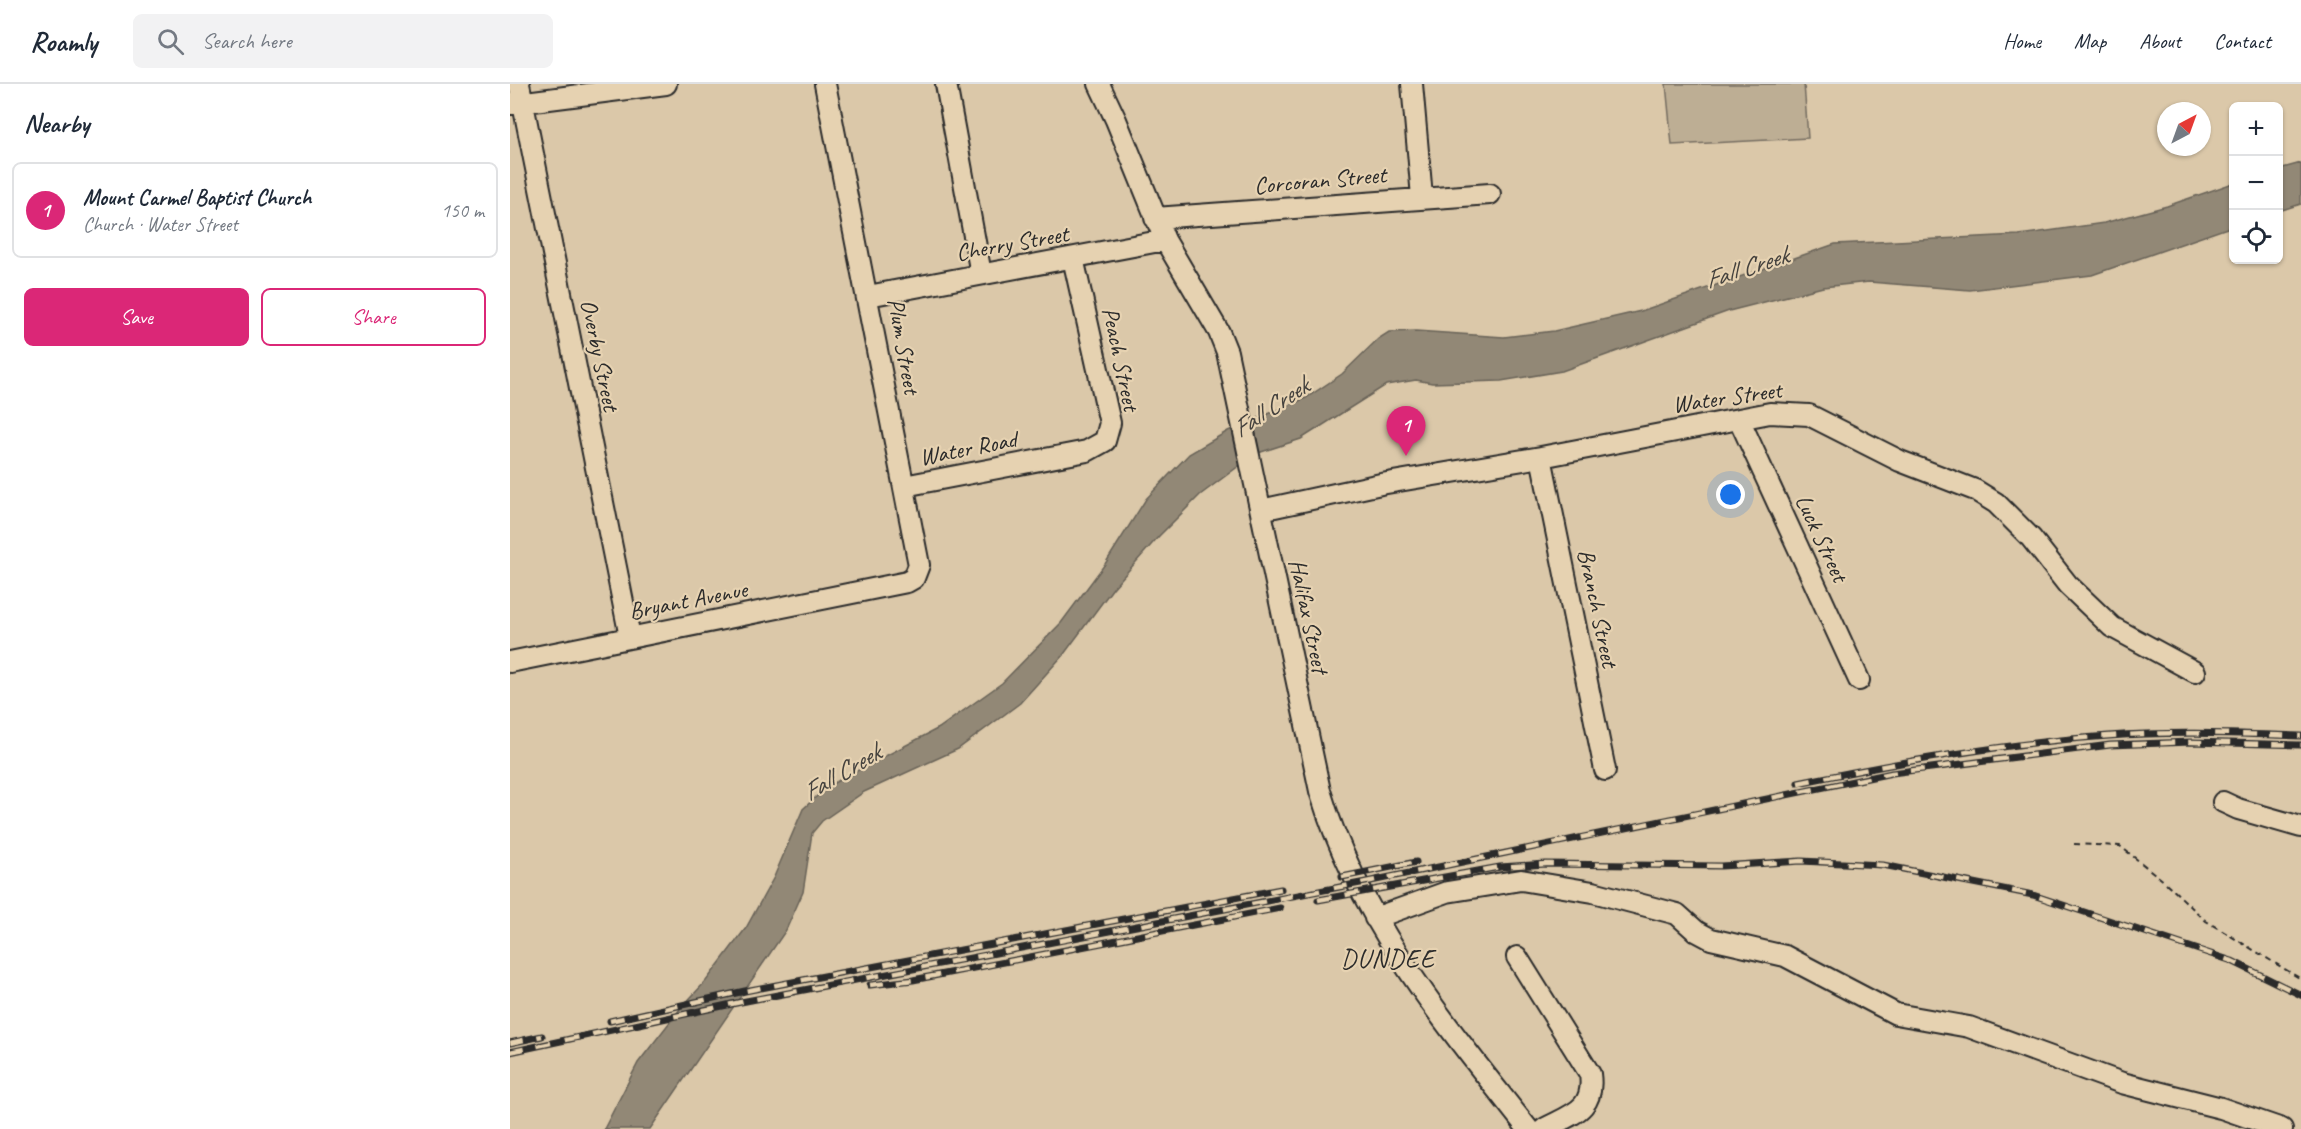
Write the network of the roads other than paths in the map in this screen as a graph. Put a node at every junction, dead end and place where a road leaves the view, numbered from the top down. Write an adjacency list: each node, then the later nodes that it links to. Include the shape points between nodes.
1 (666, 84): 7 (street)
2 (825, 84): 15 (street, Plum Street)
3 (946, 84): 14 (street)
4 (1099, 84): 8 (street, Halifax Street)
5 (1114, 84): 8 (street)
6 (1412, 84): 10 (street)
7 (517, 96): 22 (street, Overby Street)
8 (1116, 120): 11 (street, Halifax Street)
9 (1490, 194): 10 (street, Corcoran Street)
10 (1422, 197): 11 (street, Corcoran Street)
11 (1155, 218): 12 (street, Halifax Street)
12 (1165, 240): 13 (street, Cherry Street); 20 (street, Halifax Street, via 1219,332 1237,391)
13 (1073, 258): 14 (street, Cherry Street); 18 (street, Peach Street, via 1109,432 1098,447)
14 (981, 274): 15 (street, Cherry Street)
15 (868, 296): 19 (street, Plum Street)
16 (1739, 419): 17 (street, Water Street); 24 (street, Water Street, via 1788,412 1809,415 1900,461 1975,490 2008,513 2068,585 2112,627); 25 (street, Luck Street)
17 (1541, 457): 20 (street, Water Street, via 1381,484); 26 (street, Branch Street)
18 (1042, 459): 19 (street, Water Road)
19 (903, 486): 21 (street, Plum Street, via 919,565 908,582)
20 (1261, 510): 29 (street, Halifax Street, via 1320,791 1342,856)
21 (876, 588): 22 (street, Bryant Avenue)
22 (630, 637): 23 (street, Bryant Avenue)
23 (510, 662)
24 (2194, 672)
25 (1859, 680)
26 (1605, 770)
27 (2223, 802): 28 (street)
28 (2301, 827)
29 (1375, 918): 31 (street, Halifax Street); 33 (street, via 1447,892 1521,879 1593,892 1677,914 1711,939 1785,956 1896,1014 1969,1027 2122,1083 2222,1108)
30 (1517, 957): 32 (street, via 1590,1074 1592,1090 1586,1104)
31 (1528, 1129)
32 (1544, 1129)
33 (2282, 1129)

